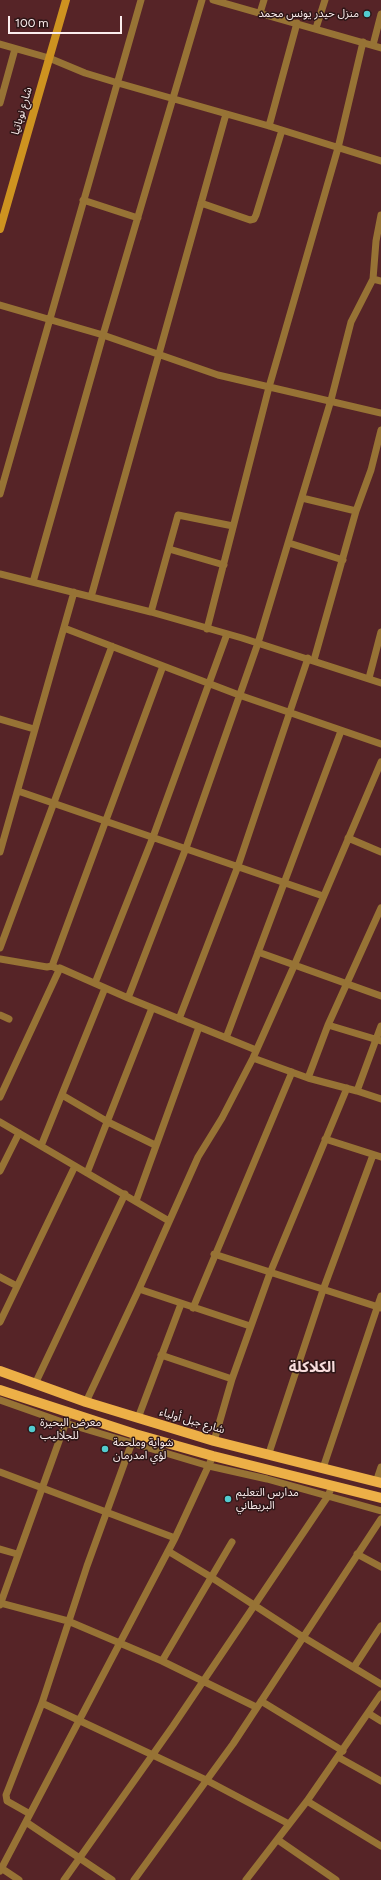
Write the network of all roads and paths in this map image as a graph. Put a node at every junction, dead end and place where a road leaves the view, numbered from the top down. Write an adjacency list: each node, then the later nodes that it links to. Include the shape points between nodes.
1 (66, 0): 16 (street, شارع نوباتيا)
2 (141, 0): 17 (street)
3 (202, 0): 18 (street)
4 (213, 0): 7 (street)
5 (264, 0): 7 (street)
6 (324, 0): 10 (street)
7 (260, 13): 9 (street)
8 (381, 14): 13 (street)
9 (297, 23): 10 (street); 21 (street)
10 (316, 28): 11 (street)
11 (364, 42): 13 (street); 23 (street)
12 (0, 44): 15 (street)
13 (373, 45): 14 (street)
14 (381, 48)
15 (15, 49): 16 (street); 19 (street)
16 (49, 58): 17 (street); 29 (street, شارع نوباتيا)
17 (118, 83): 18 (street); 25 (street)
18 (174, 99): 20 (street); 28 (street)
19 (0, 103)
20 (226, 114): 21 (street); 26 (street)
21 (269, 126): 22 (street)
22 (282, 130): 23 (street); 26 (street, via 254,219 250,220)
23 (338, 148): 24 (street); 36 (street)
24 (381, 161)
25 (84, 200): 28 (street); 33 (street)
26 (201, 203): 35 (street)
27 (381, 216): 30 (street)
28 (138, 218): 34 (street)
29 (0, 229)
30 (373, 279): 31 (street); 37 (street, via 351,322)
31 (381, 281)
32 (0, 306): 33 (street)
33 (48, 319): 34 (street); 40 (street)
34 (103, 335): 35 (street); 49 (street)
35 (159, 354): 36 (street, via 218,375); 51 (street)
36 (270, 387): 37 (street); 43 (street)
37 (331, 400): 38 (street); 41 (street)
38 (381, 413)
39 (381, 430): 42 (street, via 371,470)
40 (0, 494)
41 (302, 498): 42 (street); 44 (street)
42 (356, 511): 46 (street)
43 (234, 526): 45 (street, via 178,515); 47 (street)
44 (288, 543): 46 (street); 57 (street)
45 (169, 549): 47 (street); 52 (street)
46 (343, 560): 59 (street)
47 (224, 565): 54 (street)
48 (0, 574): 49 (street)
49 (33, 582): 50 (street)
50 (74, 592): 51 (street); 53 (street)
51 (91, 597): 52 (street)
52 (151, 612): 54 (street)
53 (64, 628): 58 (street); 67 (street)
54 (207, 629): 56 (street)
55 (381, 632): 61 (street)
56 (227, 634): 57 (street); 63 (street)
57 (258, 643): 59 (street); 64 (street)
58 (112, 646): 60 (street); 72 (street)
59 (311, 659): 61 (street); 65 (street)
60 (162, 666): 63 (street); 73 (street)
61 (369, 678): 62 (street)
62 (381, 683)
63 (210, 684): 64 (street); 74 (street)
64 (239, 695): 65 (street); 77 (street)
65 (291, 714): 68 (street); 80 (street)
66 (0, 719): 67 (street)
67 (34, 729): 71 (street)
68 (341, 731): 69 (street); 81 (street)
69 (381, 744)
70 (381, 762): 75 (street)
71 (18, 791): 72 (street); 76 (street)
72 (54, 803): 73 (street); 84 (street)
73 (106, 820): 74 (street); 88 (street)
74 (153, 837): 77 (street); 89 (street)
75 (348, 838): 79 (street); 82 (street)
76 (1, 842): 78 (street)
77 (186, 848): 80 (street); 93 (street)
78 (0, 852)
79 (381, 852)
80 (238, 866): 81 (street); 96 (street)
81 (284, 882): 82 (street); 85 (street)
82 (324, 896): 87 (street)
83 (381, 908): 90 (street)
84 (0, 948)
85 (258, 952): 87 (street); 101 (street)
86 (0, 959): 88 (street, via 47,968)
87 (294, 966): 90 (street); 103 (street)
88 (55, 967): 89 (street); 110 (street)
89 (95, 983): 91 (street)
90 (347, 983): 92 (street); 98 (street)
91 (105, 988): 93 (street); 109 (street)
92 (381, 996)
93 (128, 998): 94 (street)
94 (152, 1008): 96 (street); 113 (street)
95 (0, 1015): 97 (street)
96 (179, 1019): 100 (street)
97 (9, 1020)
98 (328, 1025): 102 (street); 106 (street)
99 (381, 1026): 102 (street)
100 (199, 1027): 101 (street); 117 (street)
101 (226, 1038): 103 (street)
102 (379, 1040): 108 (street)
103 (256, 1050): 104 (street)
104 (253, 1058): 105 (street); 125 (street, via 222,1118 198,1157)
105 (292, 1072): 106 (street); 126 (street)
106 (308, 1078): 107 (street)
107 (347, 1088): 108 (street); 115 (street)
108 (357, 1091): 111 (street)
109 (62, 1095): 113 (street); 116 (street)
110 (0, 1097)
111 (381, 1099)
112 (0, 1122): 114 (street)
113 (108, 1122): 117 (street); 122 (street)
114 (19, 1133): 116 (street); 121 (street)
115 (325, 1139): 118 (street); 127 (street)
116 (41, 1146): 120 (street)
117 (155, 1146): 124 (street)
118 (373, 1155): 119 (street); 131 (street)
119 (381, 1157)
120 (75, 1166): 122 (street); 129 (street)
121 (0, 1171)
122 (88, 1173): 123 (street)
123 (125, 1194): 124 (street); 141 (street)
124 (136, 1201): 125 (street)
125 (169, 1221): 130 (street)
126 (214, 1254): 127 (street); 134 (street)
127 (270, 1273): 131 (street); 137 (street)
128 (0, 1278): 129 (street)
129 (17, 1286): 136 (street)
130 (139, 1289): 133 (street); 144 (street)
131 (323, 1290): 135 (street); 149 (street)
132 (381, 1296): 135 (street)
133 (181, 1304): 134 (street); 138 (street)
134 (193, 1308): 137 (street)
135 (379, 1308): 153 (street)
136 (0, 1322)
137 (250, 1326): 140 (street)
138 (161, 1355): 140 (street); 146 (street)
139 (0, 1371): 141 (main road, شارع جبل أولياء)
140 (232, 1379): 148 (street)
141 (35, 1384): 144 (main road, شارع جبل أولياء)
142 (0, 1390): 145 (main road)
143 (0, 1400): 145 (street)
144 (86, 1402): 146 (main road, شارع جبل أولياء)
145 (67, 1418): 147 (main road); 157 (street)
146 (138, 1418): 148 (main road, شارع جبل أولياء)
147 (133, 1439): 150 (main road); 151 (street); 160 (street)
148 (214, 1441): 149 (main road, شارع جبل أولياء)
149 (269, 1454): 153 (main road, شارع جبل أولياء)
150 (213, 1456): 151 (street); 156 (main road)
151 (209, 1466): 158 (street); 163 (street)
152 (381, 1467): 155 (street)
153 (323, 1468): 155 (main road, شارع جبل أولياء)
154 (0, 1472): 157 (street)
155 (378, 1482)
156 (332, 1486): 158 (street); 159 (main road)
157 (41, 1487): 160 (street); 167 (street)
158 (328, 1496): 161 (street); 172 (street)
159 (381, 1498)
160 (108, 1511): 163 (street); 173 (street)
161 (381, 1511)
162 (381, 1518): 168 (street)
163 (175, 1538): 166 (street)
164 (232, 1542): 170 (street)
165 (0, 1549): 167 (street)
166 (168, 1551): 170 (street); 176 (street)
167 (17, 1554): 171 (street)
168 (357, 1554): 169 (street); 175 (street)
169 (381, 1567)
170 (211, 1577): 172 (street); 177 (street)
171 (0, 1603): 173 (street)
172 (254, 1606): 175 (street); 179 (street)
173 (68, 1621): 176 (street); 183 (street)
174 (381, 1626): 178 (street)
175 (303, 1637): 178 (street); 182 (street)
176 (121, 1643): 177 (street); 186 (street)
177 (162, 1661): 179 (street)
178 (354, 1667): 180 (street)
179 (202, 1680): 184 (street); 188 (street)
180 (381, 1684)
181 (381, 1694): 185 (street)
182 (261, 1701): 184 (street); 189 (street)
183 (42, 1702): 186 (street); 193 (street, via 5,1798)
184 (256, 1707): 190 (street)
185 (368, 1713): 187 (street); 189 (street)
186 (79, 1719): 188 (street); 193 (street)
187 (381, 1721)
188 (152, 1754): 190 (street); 198 (street)
189 (340, 1754): 191 (street); 192 (street)
190 (206, 1780): 195 (street); 204 (street)
191 (381, 1781)
192 (307, 1800): 195 (street); 197 (street)
193 (30, 1814): 194 (street)
194 (26, 1822): 198 (street); 199 (street)
195 (289, 1824): 196 (street)
196 (278, 1840): 200 (street); 205 (street)
197 (381, 1846)
198 (79, 1858): 202 (street); 203 (street)
199 (1, 1870): 201 (street)
200 (248, 1879)
201 (19, 1880)
202 (64, 1880)
203 (112, 1880)
204 (134, 1880)
205 (336, 1880)

